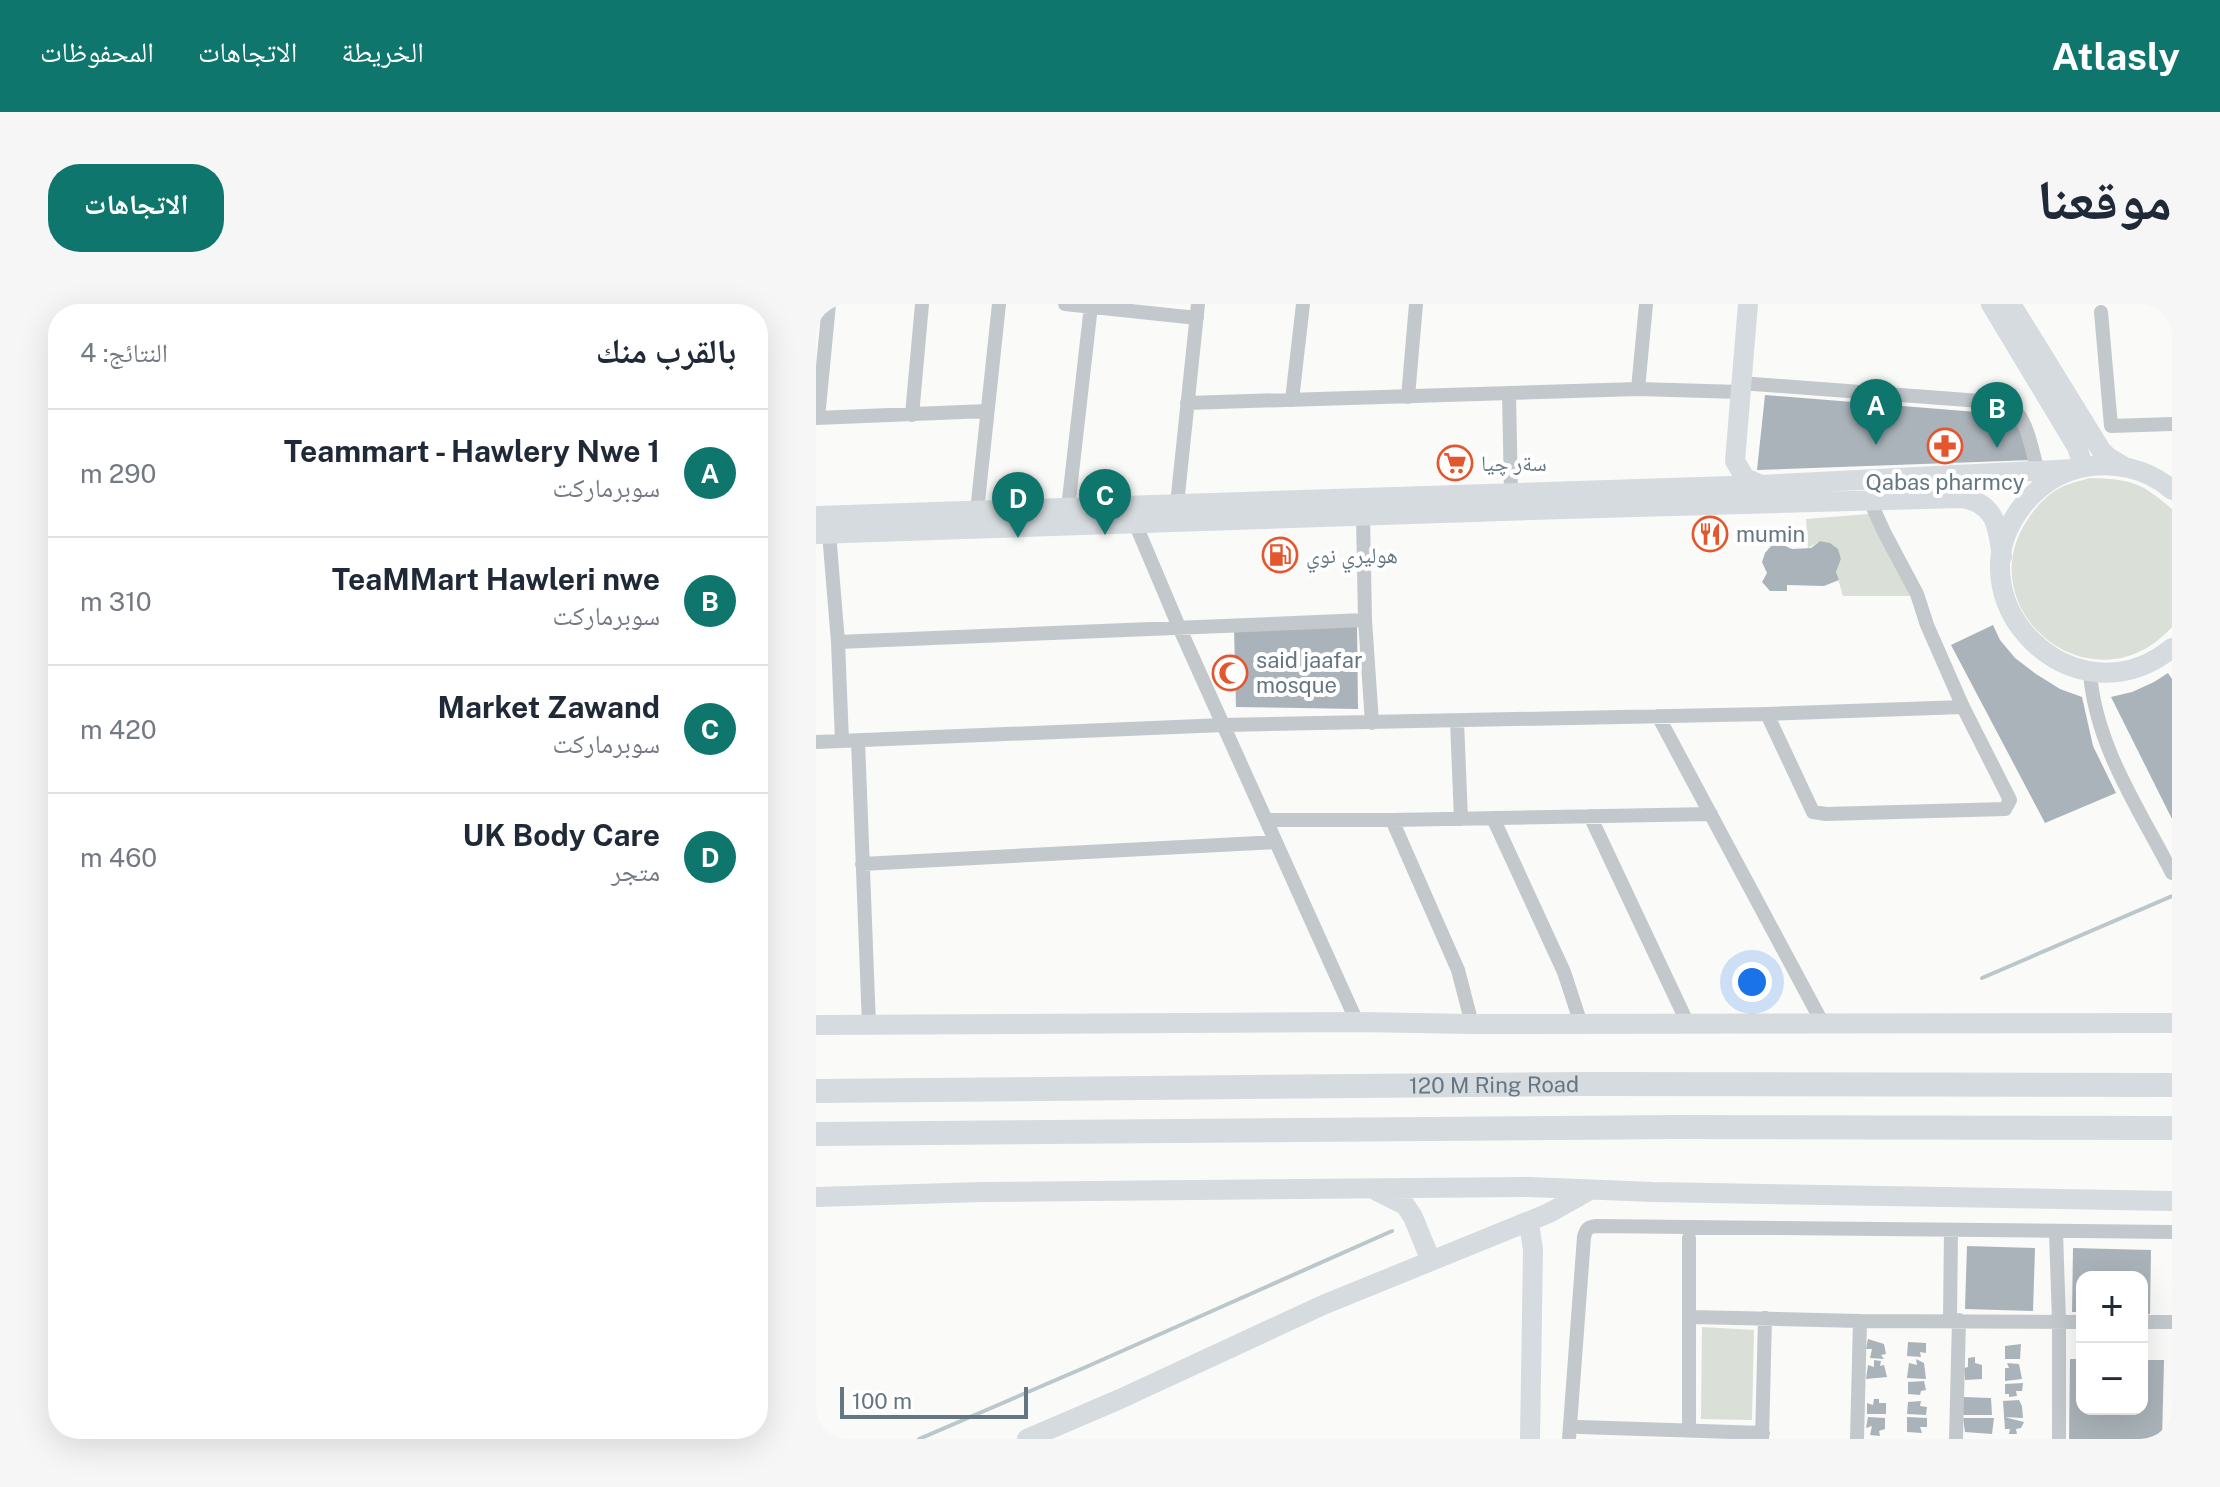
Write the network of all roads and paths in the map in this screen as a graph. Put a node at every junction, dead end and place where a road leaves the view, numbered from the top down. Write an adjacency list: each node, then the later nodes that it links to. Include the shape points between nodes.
1 (829, 304): 22 (street)
2 (922, 304): 21 (street)
3 (999, 304): 20 (street)
4 (1065, 304): 11 (street)
5 (1303, 304): 18 (street)
6 (1416, 304): 17 (street)
7 (1646, 304): 15 (street)
8 (1748, 304): 14 (street)
9 (1991, 304): 26 (street, via 2077,447)
10 (2011, 304): 25 (street, via 2101,450)
11 (1091, 306): 12 (street); 38 (street)
12 (1197, 311): 19 (street)
13 (2101, 312): 23 (street, via 2111,426)
14 (1740, 388): 15 (street); 24 (street); 27 (street, via 2007,403 2022,417)
15 (1638, 389): 16 (street)
16 (1509, 394): 17 (street); 33 (street)
17 (1408, 397): 18 (street)
18 (1292, 400): 19 (street)
19 (1187, 403): 37 (street)
20 (987, 411): 21 (street); 39 (street)
21 (912, 415): 22 (street)
22 (817, 418)
23 (2172, 424)
24 (1735, 461): 30 (street, via 1745,478); 31 (street)
25 (2123, 466): 26 (street); 29 (street)
26 (2077, 469): 27 (street); 44 (street, via 2031,496 2011,524)
27 (2038, 471): 28 (street)
28 (1968, 474): 30 (street); 35 (street, via 1974,486)
29 (2163, 476): 32 (street)
30 (1761, 485): 31 (street)
31 (1701, 487): 34 (street)
32 (2172, 490)
33 (1511, 492): 34 (street); 37 (street)
34 (1564, 499): 36 (street); 41 (street)
35 (1967, 499): 36 (street); 44 (street, via 1994,518)
36 (1870, 501): 50 (street, via 1917,594)
37 (1177, 504): 38 (street)
38 (1068, 508): 39 (street)
39 (977, 511): 40 (street)
40 (816, 516)
41 (1363, 516): 42 (street); 45 (street)
42 (1135, 523): 43 (street); 46 (street)
43 (822, 534): 47 (street)
44 (2002, 557): 49 (street, via 2007,604 2023,632 2059,662)
45 (1365, 620): 46 (street); 54 (street)
46 (1179, 627): 47 (street); 55 (street)
47 (838, 642): 56 (street)
48 (2172, 648): 49 (street, via 2136,668)
49 (2090, 672): 67 (street, via 2103,738)
50 (1963, 707): 51 (street); 51 (street, via 2010,800 2005,809 1813,812)
51 (1767, 714): 52 (street)
52 (1658, 716): 53 (street); 59 (street)
53 (1457, 721): 54 (street); 62 (street)
54 (1372, 723): 55 (street)
55 (1223, 725): 57 (street); 63 (street)
56 (842, 741): 57 (street); 58 (street)
57 (858, 741): 66 (street)
58 (816, 742)
59 (1711, 814): 60 (street); 73 (street)
60 (1590, 816): 61 (street); 72 (street)
61 (1493, 818): 62 (street); 71 (street, via 1564,972)
62 (1461, 819): 64 (street)
63 (1266, 820): 64 (street); 65 (street)
64 (1392, 820): 70 (street, via 1458,970)
65 (1276, 842): 66 (street); 68 (street)
66 (862, 864): 75 (street)
67 (2172, 873)
68 (1357, 1022): 70 (street); 75 (street)
69 (2172, 1023): 73 (street)
70 (1472, 1024): 71 (street)
71 (1581, 1024): 72 (street)
72 (1688, 1024): 73 (street)
73 (1823, 1024)
74 (816, 1025): 75 (street)
75 (869, 1025)
76 (2172, 1085): 77 (highway, 120 M Ring Road)
77 (816, 1091)
78 (2172, 1128): 79 (highway, 120 M Ring Road)
79 (816, 1134)
80 (1369, 1187): 81 (street); 82 (street); 89 (street, via 1405,1205)
81 (1590, 1190): 83 (street); 84 (street)
82 (816, 1197)
83 (2172, 1201)
84 (1529, 1222): 89 (street); 102 (street)
85 (1951, 1231): 86 (street); 92 (street); 99 (street, via 1590,1227 1584,1237)
86 (2056, 1232): 87 (street); 94 (street)
87 (2172, 1232)
88 (1689, 1238): 90 (street)
89 (1431, 1261): 101 (street)
90 (1690, 1317): 91 (street); 98 (street)
91 (1765, 1318): 93 (street); 100 (street)
92 (1954, 1320): 93 (street); 94 (street); 104 (street)
93 (1860, 1321): 103 (street)
94 (2059, 1322): 95 (street); 105 (street)
95 (2076, 1322)
96 (2148, 1322): 97 (street)
97 (2172, 1322)
98 (1689, 1430): 99 (street); 100 (street)
99 (1574, 1433)
100 (1762, 1436)
101 (1027, 1439)
102 (1530, 1439)
103 (1857, 1439)
104 (1956, 1439)
105 (2059, 1439)

